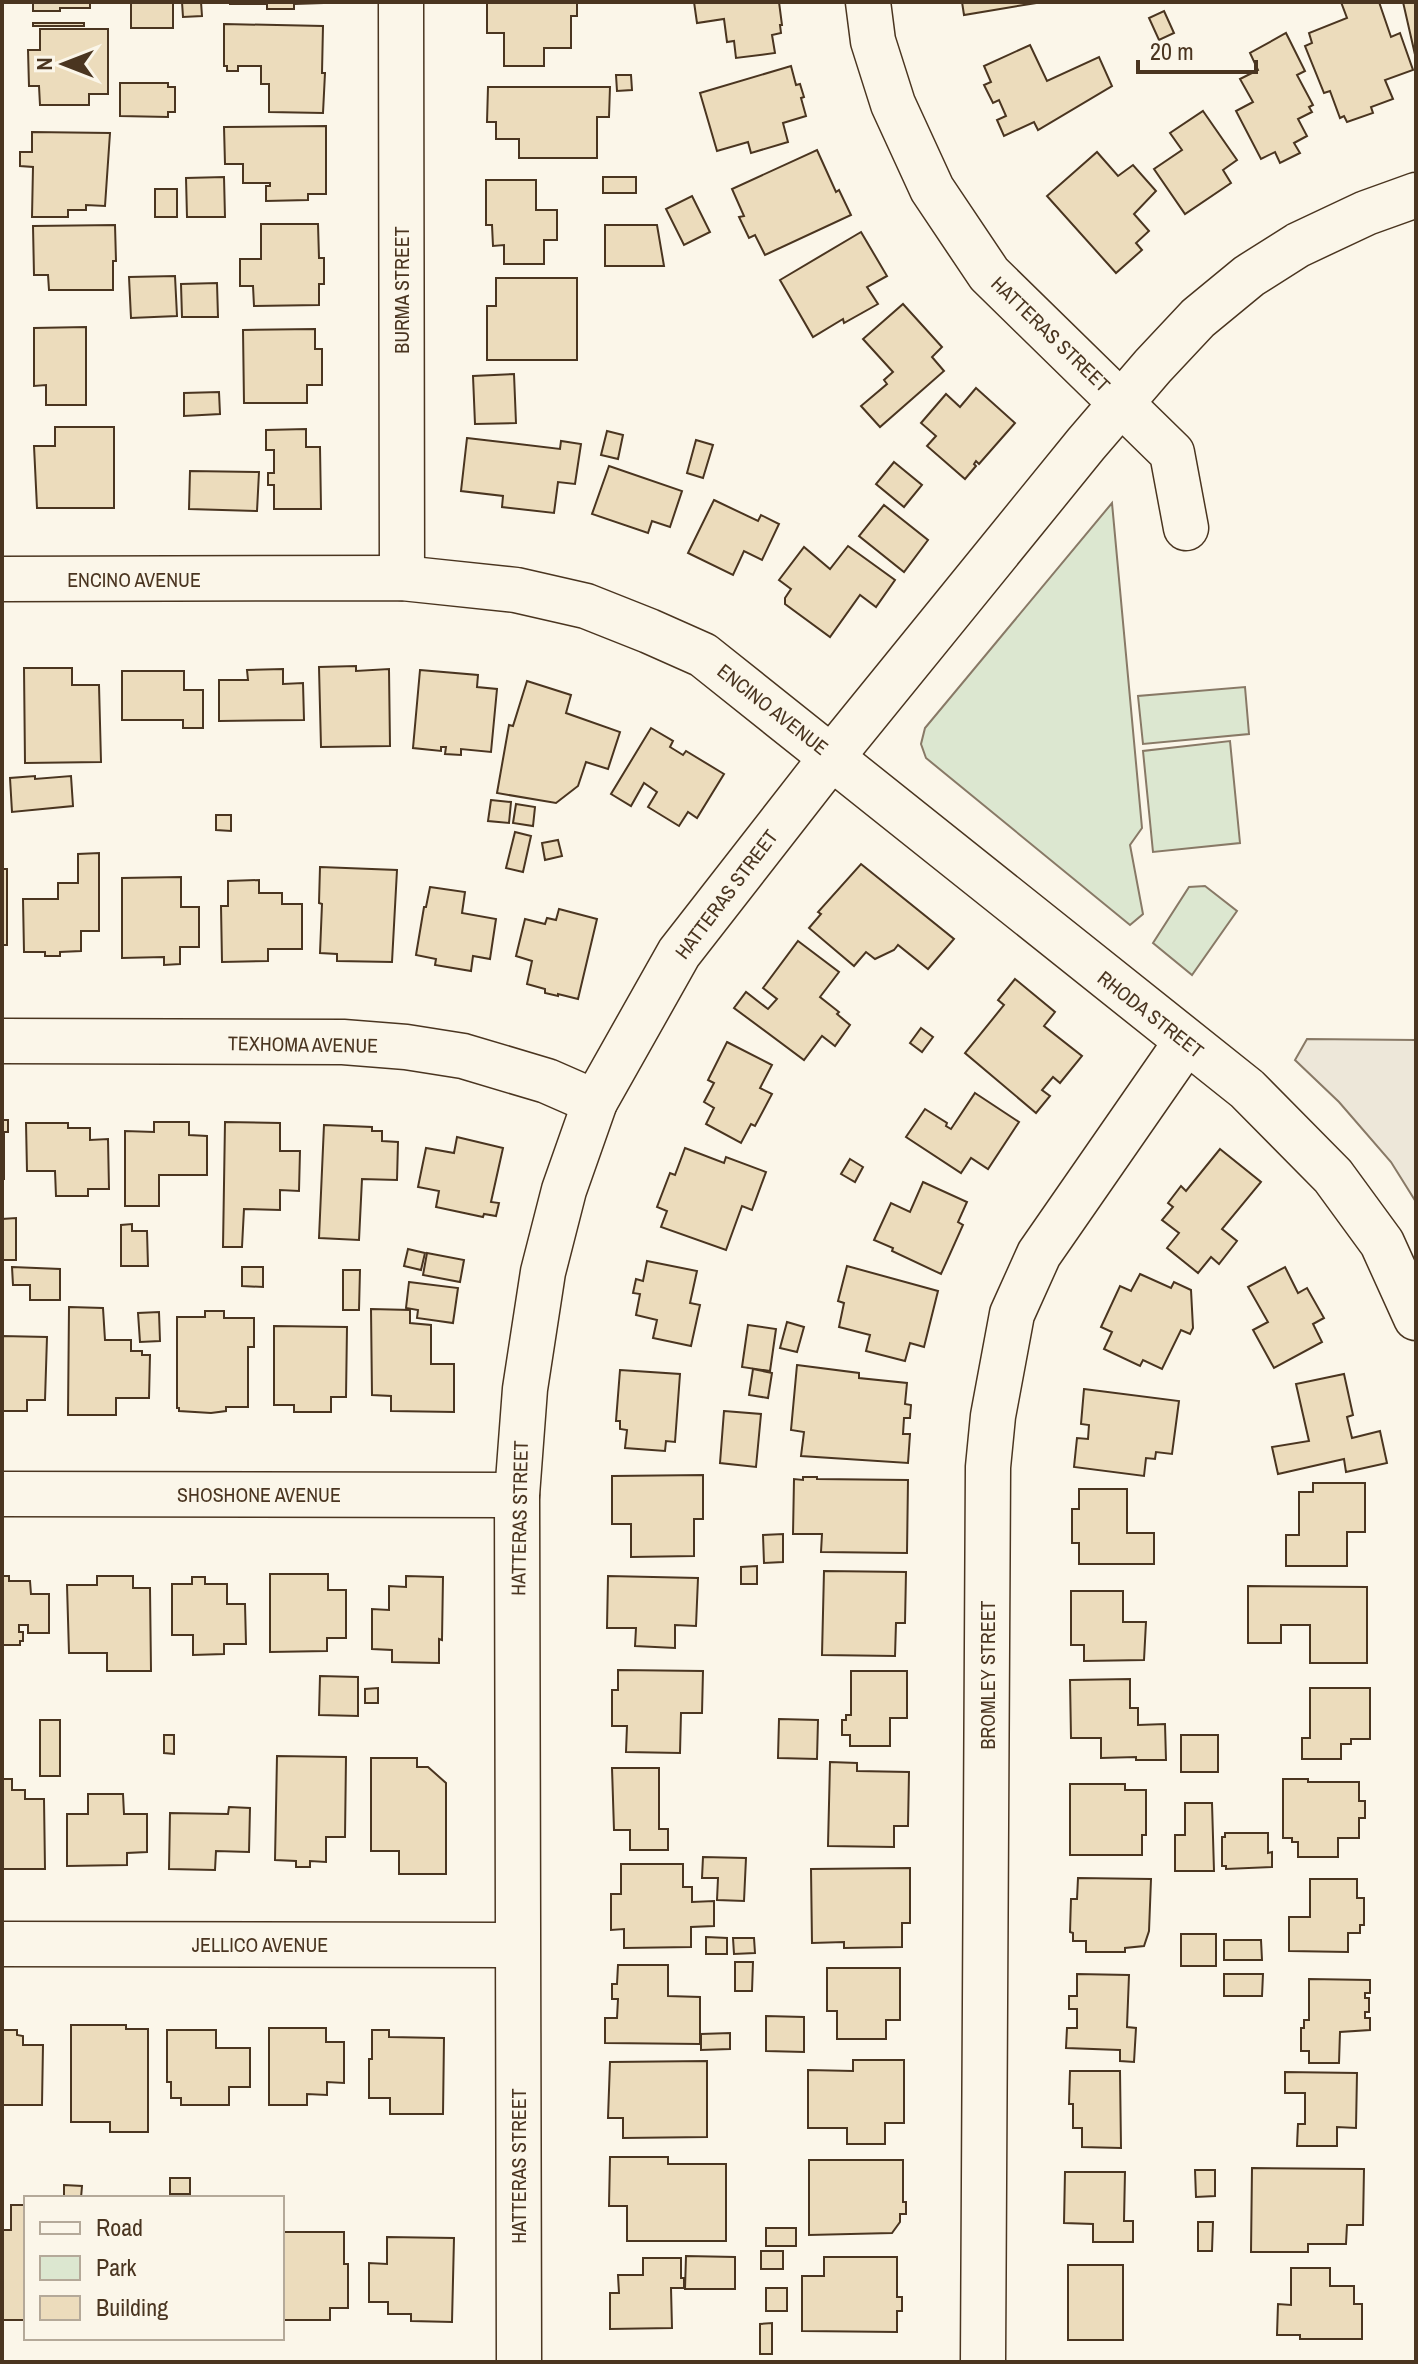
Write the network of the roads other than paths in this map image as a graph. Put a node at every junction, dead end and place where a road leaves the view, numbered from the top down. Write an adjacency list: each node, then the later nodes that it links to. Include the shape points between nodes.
1 (401, 2): 6 (street, BURMA STREET)
2 (868, 2): 4 (street, HATTERAS STREET, via 873,41 893,104 932,189 989,274)
3 (1416, 195): 4 (street, ENCINO AVENUE, via 1298,245 1249,276 1198,318)
4 (1121, 403): 5 (street, HATTERAS STREET, via 1172,453); 8 (street, ENCINO AVENUE)
5 (1186, 528)
6 (402, 578): 7 (street, ENCINO AVENUE); 8 (street, ENCINO AVENUE, via 516,590 586,606 649,631 703,655)
7 (2, 579)
8 (831, 758): 10 (street, RHODA STREET); 11 (street, HATTERAS STREET, via 679,953)
9 (2, 1041): 11 (street, TEXHOMA AVENUE, via 343,1042 406,1047 463,1056 547,1081)
10 (1186, 1042): 12 (street, RHODA STREET, via 1247,1089 1333,1176 1382,1243); 18 (street, BROMLEY STREET, via 1039,1254 1012,1314 993,1416 988,1483)
11 (595, 1102): 14 (street, HATTERAS STREET, via 543,1272 525,1389)
12 (1416, 1318)
13 (2, 1494): 14 (street, SHOSHONE AVENUE)
14 (517, 1495): 16 (street, HATTERAS STREET)
15 (2, 1944): 16 (street, JELLICO AVENUE)
16 (517, 1945): 17 (street, HATTERAS STREET)
17 (519, 2362)
18 (983, 2362)

